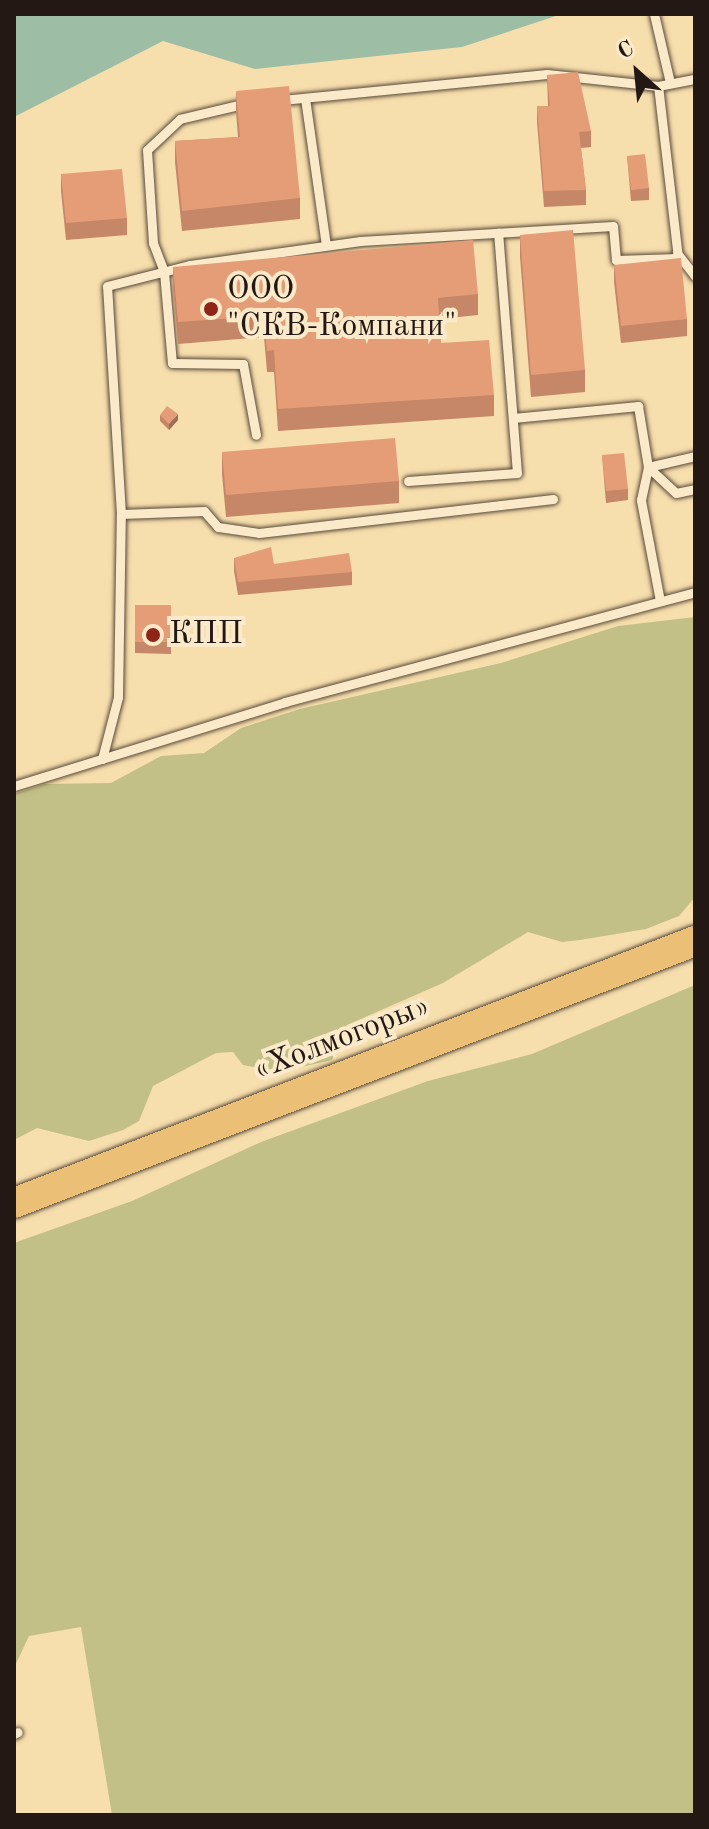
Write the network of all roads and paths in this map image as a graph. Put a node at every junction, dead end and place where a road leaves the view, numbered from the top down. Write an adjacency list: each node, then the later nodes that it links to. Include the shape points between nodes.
1 (654, 14): 3 (lane)
2 (695, 79): 3 (lane)
3 (670, 83): 4 (lane)
4 (658, 86): 5 (lane, via 547,74); 10 (lane)
5 (305, 98): 6 (lane); 9 (lane)
6 (274, 101)
7 (258, 102): 11 (lane, via 180,119 147,150 153,243)
8 (498, 233): 9 (lane); 10 (lane, via 613,226 616,260 678,258); 13 (lane)
9 (326, 245): 11 (lane)
10 (677, 253): 12 (lane)
11 (164, 272): 14 (lane, via 172,363 243,364); 20 (lane, via 107,286)
12 (695, 276)
13 (513, 418): 16 (lane, via 638,406); 17 (lane, via 517,473)
14 (256, 435)
15 (695, 456): 16 (lane)
16 (648, 467): 18 (lane, via 676,493); 22 (lane, via 641,500)
17 (408, 481)
18 (695, 489)
19 (553, 499): 20 (lane, via 259,533 218,527 204,511)
20 (121, 514): 23 (lane, via 118,697)
21 (695, 592): 22 (lane)
22 (660, 601): 23 (lane, via 285,702)
23 (102, 759): 24 (lane)
24 (14, 786)
25 (695, 941): 26 (highway, «Холмогоры»)
26 (14, 1203)

